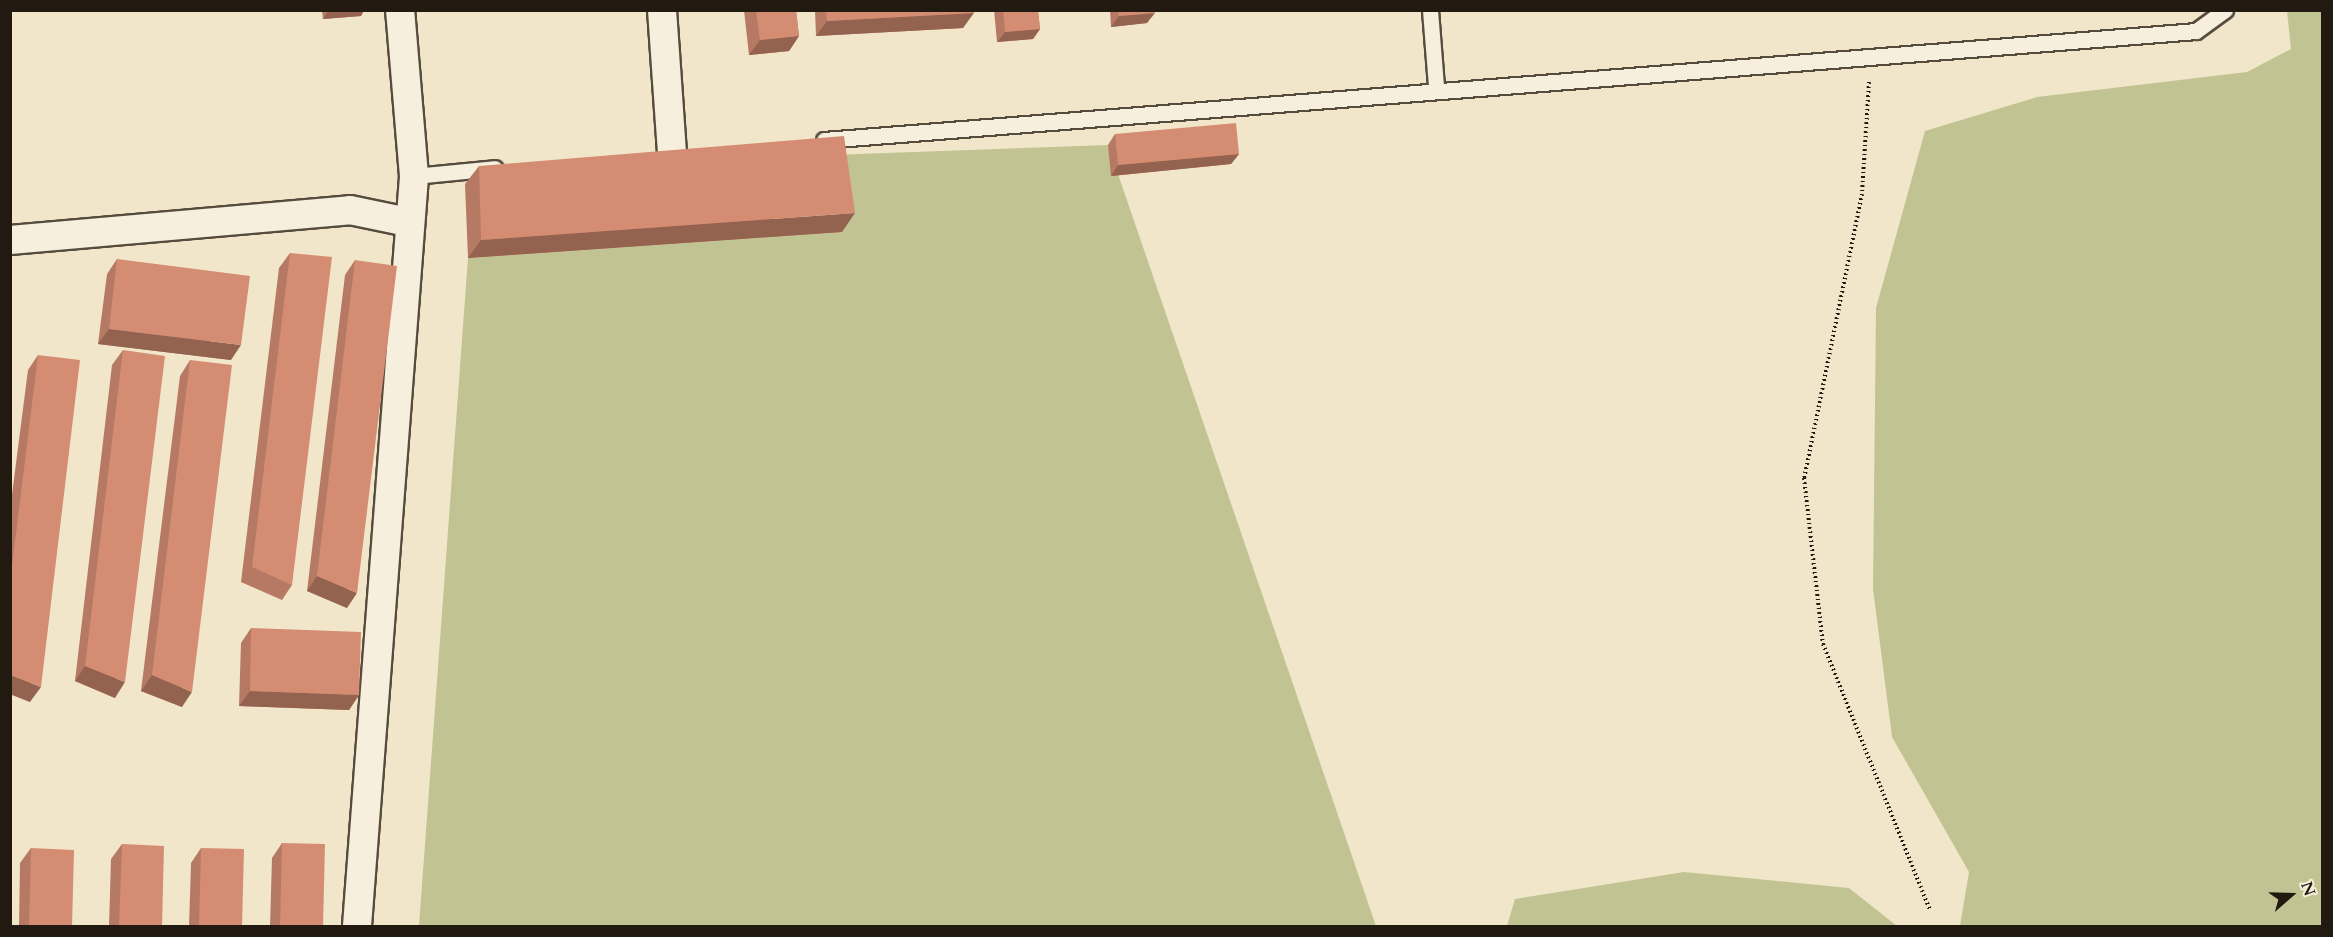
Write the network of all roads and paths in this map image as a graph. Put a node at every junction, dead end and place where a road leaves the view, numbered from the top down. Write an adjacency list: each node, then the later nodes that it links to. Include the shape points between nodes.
1 (400, 10): 10 (street)
2 (662, 10): 8 (street)
3 (1430, 10): 6 (lane)
4 (2225, 10): 5 (lane, via 2196,31)
5 (1870, 55): 6 (lane); 13 (path, via 1862,194 1804,478 1823,644)
6 (1436, 87): 7 (lane)
7 (804, 142)
8 (669, 153)
9 (508, 167): 10 (lane)
10 (414, 176): 11 (street)
11 (408, 222): 12 (street, via 350,210); 14 (street)
12 (10, 240)
13 (1930, 910)
14 (357, 927)

